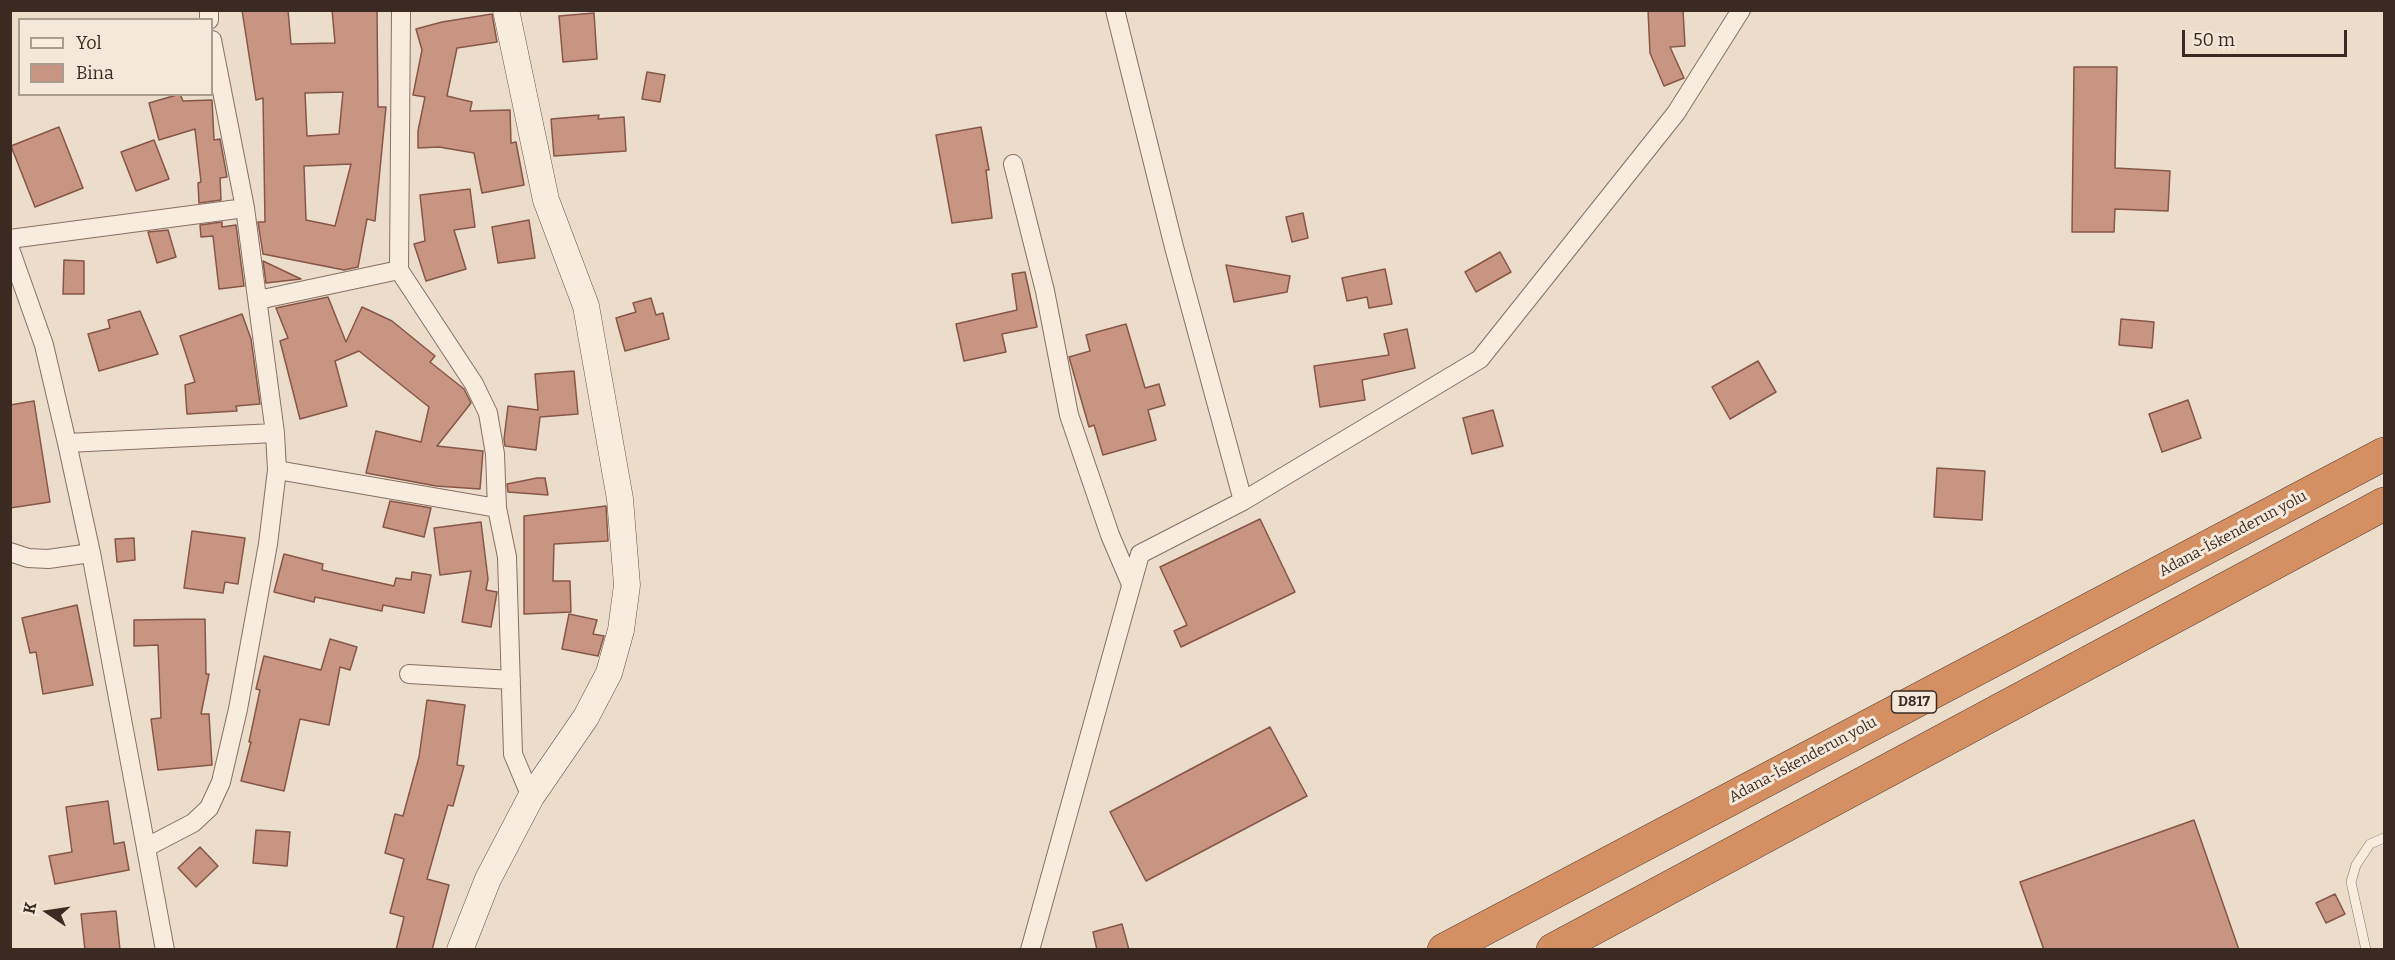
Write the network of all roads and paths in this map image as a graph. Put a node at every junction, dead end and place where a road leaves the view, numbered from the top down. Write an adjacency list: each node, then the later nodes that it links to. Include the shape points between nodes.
1 (401, 10): 10 (street)
2 (506, 10): 24 (street, via 546,200 586,306 620,499 627,585 621,630 609,673 586,717)
3 (1115, 10): 16 (street)
4 (1740, 10): 16 (street, via 1676,113 1480,359)
5 (213, 45): 7 (street)
6 (1013, 164): 21 (street, via 1045,291 1069,415)
7 (245, 208): 8 (street); 11 (street)
8 (10, 239)
9 (10, 249): 13 (street, via 44,345)
10 (399, 270): 11 (street); 18 (street, via 474,384 488,413 495,454)
11 (258, 300): 12 (street)
12 (275, 433): 13 (street); 15 (street)
13 (67, 443): 20 (street)
14 (2385, 454): 30 (highway, Adana-İskenderun yolu / D817)
15 (277, 470): 18 (street); 26 (street, via 268,544 221,782 209,808 193,824)
16 (1243, 501): 21 (street, via 1140,554)
17 (2385, 504): 31 (highway)
18 (497, 508): 23 (street, via 507,557)
19 (10, 552): 20 (street, via 48,559)
20 (91, 553): 26 (street)
21 (1130, 582): 29 (street)
22 (409, 674): 23 (street)
23 (511, 680): 24 (street, via 513,754)
24 (531, 797): 28 (street, via 488,879)
25 (2385, 838): 32 (lane, via 2370,844 2356,865 2351,882)
26 (147, 847): 27 (street)
27 (165, 950)
28 (460, 950)
29 (1030, 950)
30 (1444, 950)
31 (1553, 950)
32 (2366, 950)

